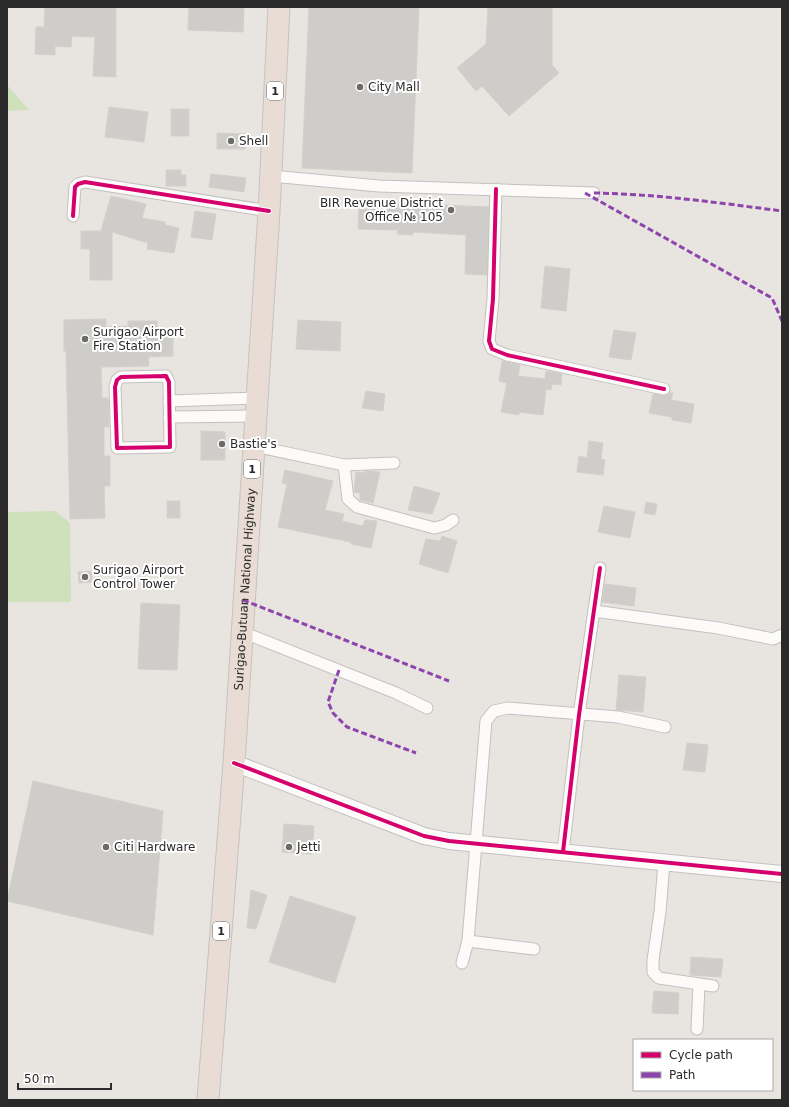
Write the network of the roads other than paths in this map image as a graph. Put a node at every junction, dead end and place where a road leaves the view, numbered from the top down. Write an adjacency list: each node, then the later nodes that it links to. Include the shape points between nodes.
1 (279, 7): 2 (highway, Surigao-Butuan National Highway / 1)
2 (271, 176): 3 (street, via 379,186); 5 (highway, Surigao-Butuan National Highway / 1)
3 (496, 189): 4 (street); 7 (street, via 493,299 489,341 492,349 507,355)
4 (594, 193)
5 (270, 211): 6 (street, via 86,182 75,187); 9 (highway, Surigao-Butuan National Highway / 1)
6 (73, 216)
7 (664, 389)
8 (169, 401): 9 (street); 10 (street); 10 (street, via 169,382 166,376 121,377 117,380 117,448 170,447)
9 (256, 407): 10 (street); 11 (highway, Surigao-Butuan National Highway / 1)
10 (169, 417)
11 (254, 446): 13 (street); 17 (highway, Surigao-Butuan National Highway / 1)
12 (394, 463): 13 (street)
13 (344, 465): 14 (street, via 346,493 348,499 357,507 434,528)
14 (454, 520)
15 (600, 568): 16 (street)
16 (594, 611): 18 (street, via 718,628 773,639); 20 (street)
17 (242, 632): 19 (street, via 382,687); 22 (highway, Surigao-Butuan National Highway / 1)
18 (782, 635)
19 (427, 708)
20 (579, 715): 21 (street, via 618,717); 23 (street, via 508,708 494,711 486,721); 24 (street)
21 (665, 727)
22 (234, 763): 23 (street, via 424,836); 33 (highway, Surigao-Butuan National Highway / 1)
23 (476, 844): 24 (street); 27 (street)
24 (563, 852): 25 (street)
25 (664, 863): 26 (street); 30 (street, via 653,972 659,978)
26 (782, 874)
27 (468, 941): 28 (street); 29 (street)
28 (534, 949)
29 (462, 963)
30 (699, 985): 31 (street); 32 (street)
31 (713, 986)
32 (697, 1029)
33 (208, 1100)

